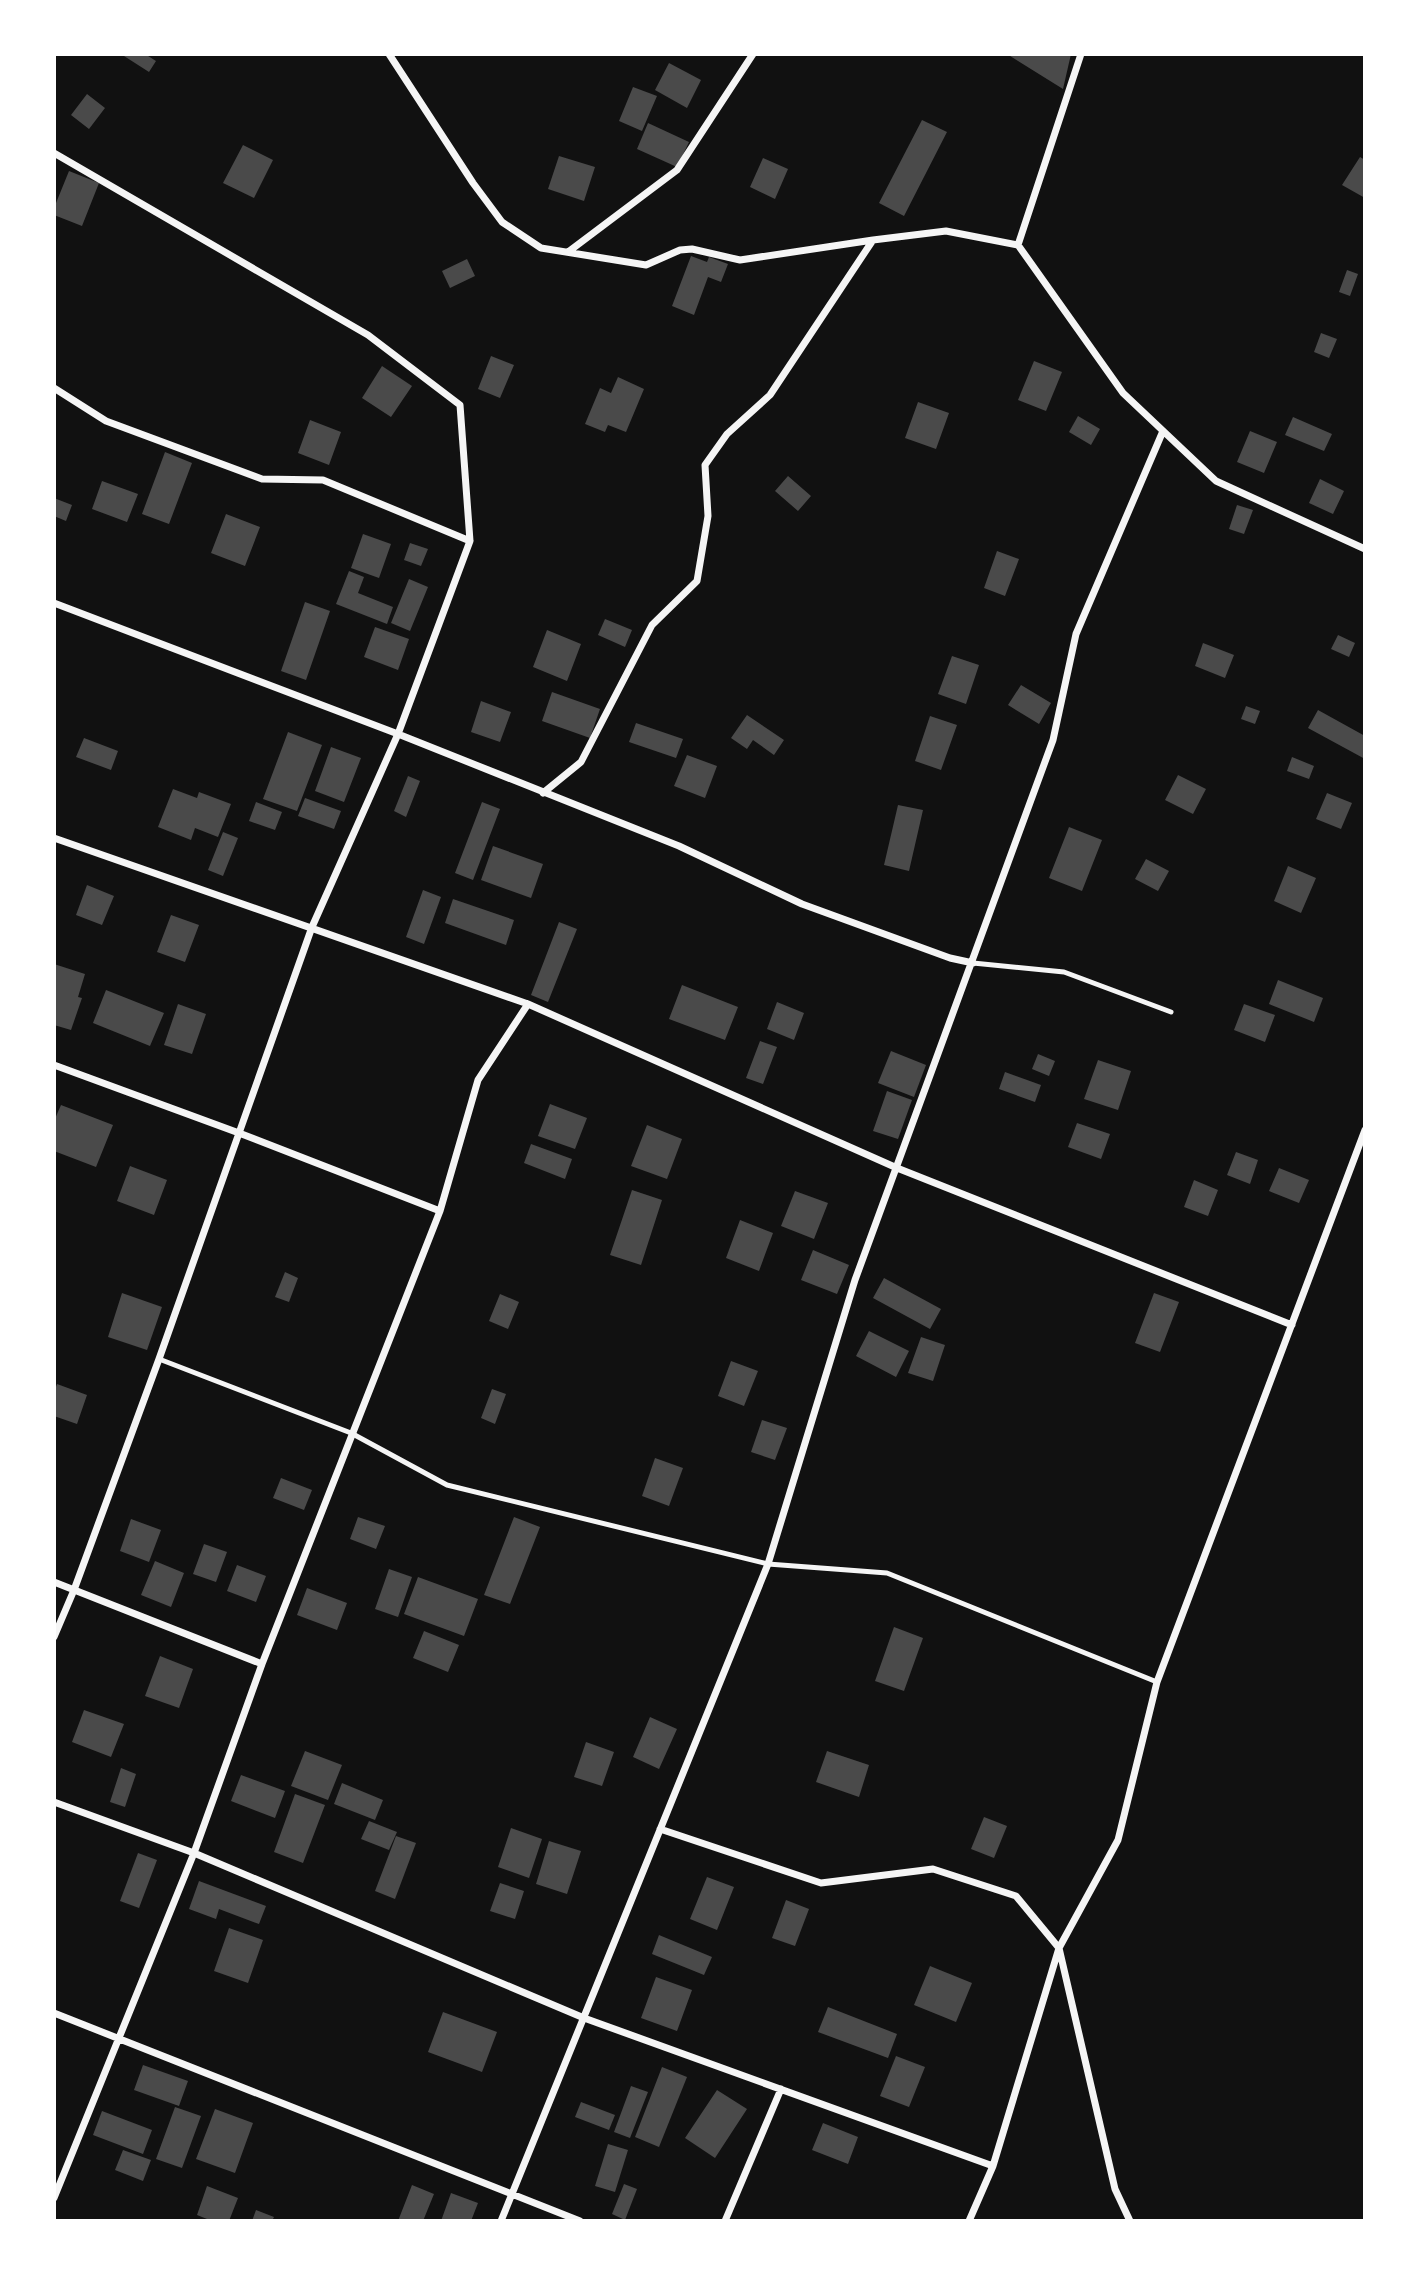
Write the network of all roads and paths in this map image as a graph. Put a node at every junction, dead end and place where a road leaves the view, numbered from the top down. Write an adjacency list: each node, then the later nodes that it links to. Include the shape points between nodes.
1 (389, 54): 7 (street, via 502,222 541,248)
2 (753, 54): 7 (street, via 677,170)
3 (1081, 54): 6 (street)
4 (54, 153): 10 (street, via 368,335 460,405)
5 (873, 240): 6 (street, via 946,231); 7 (street, via 740,260 680,250 646,265); 14 (street, via 770,394 727,433 705,465 708,516 697,581 652,625 581,762)
6 (1018, 245): 9 (street, via 1123,393)
7 (568, 252)
8 (54, 388): 10 (street, via 106,421 262,479 323,480)
9 (1163, 431): 11 (street, via 1216,481); 17 (street, via 1076,634 1053,740)
10 (470, 541): 13 (street)
11 (1365, 549)
12 (54, 603): 13 (street)
13 (398, 734): 14 (street); 16 (street)
14 (543, 793): 17 (street, via 679,846 802,904)
15 (54, 838): 16 (street)
16 (312, 927): 18 (street); 22 (street)
17 (973, 963): 19 (lane, via 1064,972); 23 (street)
18 (528, 1004): 23 (street); 24 (street, via 478,1080)
19 (1171, 1012)
20 (54, 1065): 22 (street)
21 (1365, 1130): 25 (street)
22 (239, 1133): 24 (street); 26 (street)
23 (897, 1168): 25 (street); 28 (street, via 855,1280)
24 (440, 1211): 27 (street)
25 (1292, 1325): 33 (street)
26 (159, 1359): 27 (lane); 30 (street)
27 (351, 1433): 28 (lane, via 447,1485); 32 (street)
28 (768, 1564): 33 (lane, via 887,1573); 35 (street)
29 (54, 1582): 30 (street)
30 (74, 1590): 31 (street); 32 (street)
31 (54, 1637)
32 (262, 1664): 36 (street)
33 (1157, 1682): 37 (street, via 1118,1840)
34 (54, 1802): 36 (street)
35 (660, 1829): 37 (street, via 821,1883 933,1869 1016,1896); 39 (street)
36 (194, 1853): 39 (street); 40 (street)
37 (1059, 1948): 42 (street); 49 (street, via 1115,2189)
38 (54, 2013): 40 (street)
39 (584, 2018): 41 (street); 43 (street)
40 (120, 2038): 43 (street); 44 (street)
41 (781, 2089): 42 (street); 47 (street)
42 (993, 2166): 48 (street)
43 (513, 2193): 45 (street); 46 (street)
44 (54, 2198)
45 (501, 2221)
46 (580, 2221)
47 (724, 2221)
48 (969, 2221)
49 (1130, 2221)

